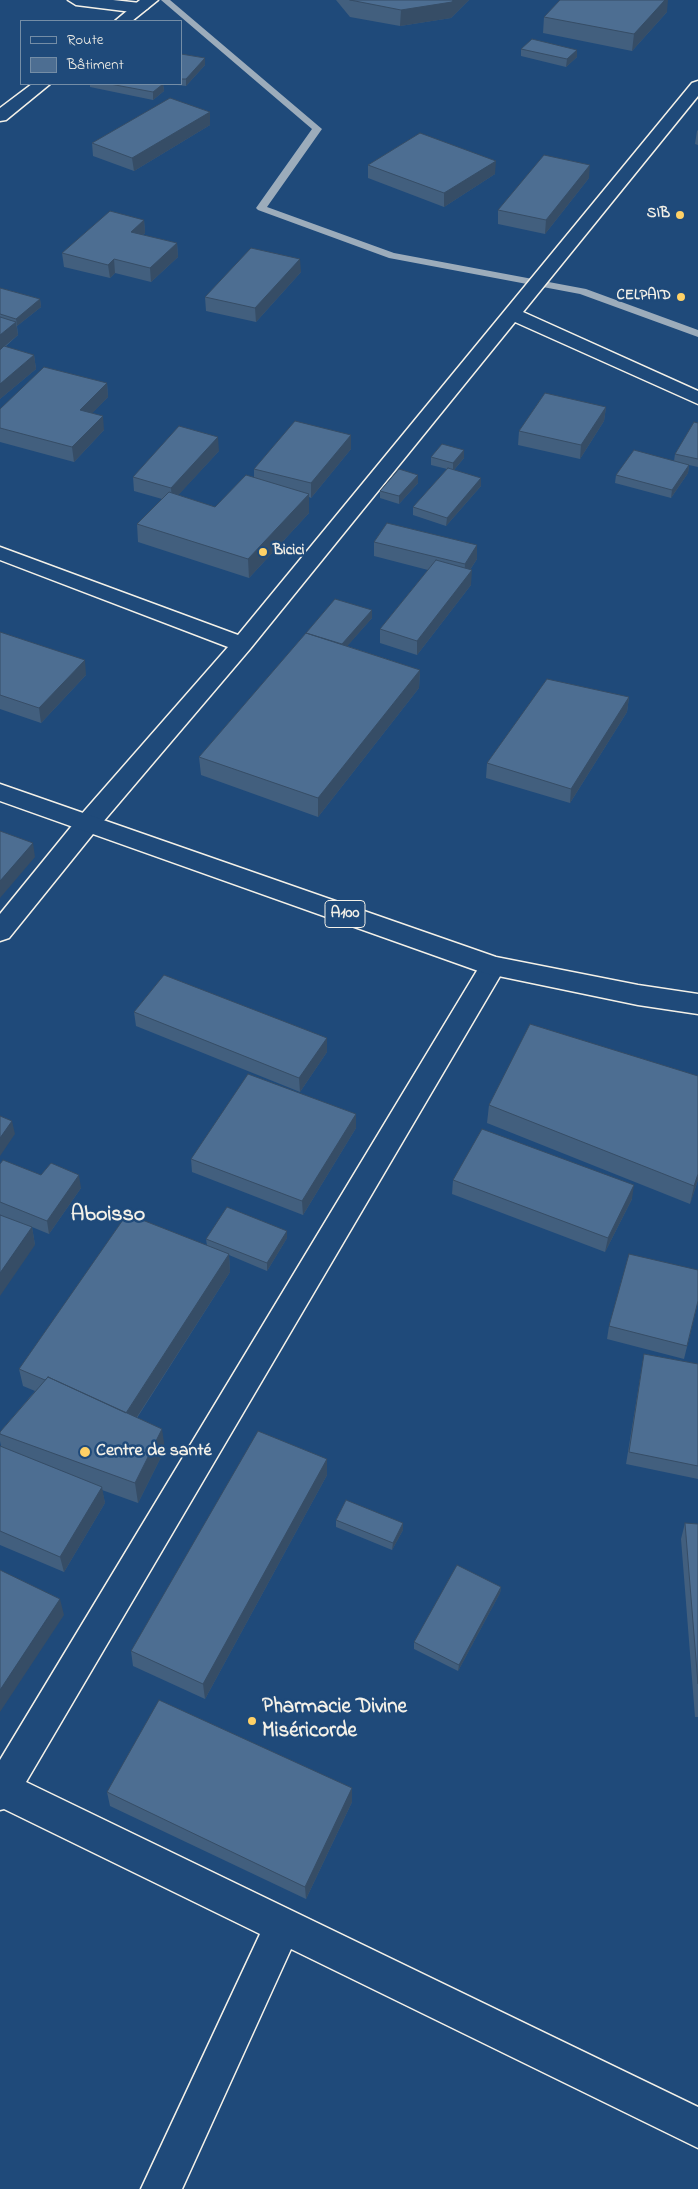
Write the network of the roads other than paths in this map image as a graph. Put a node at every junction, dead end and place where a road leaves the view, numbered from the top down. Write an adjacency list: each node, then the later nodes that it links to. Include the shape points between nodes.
1 (76, 0): 2 (main road)
2 (145, 4): 3 (main road)
3 (124, 20)
4 (41, 85): 6 (main road)
5 (698, 86): 7 (main road)
6 (0, 116)
7 (512, 314): 8 (main road); 10 (main road)
8 (698, 398)
9 (0, 553): 10 (main road)
10 (242, 644): 12 (main road)
11 (0, 792): 12 (main road, A100)
12 (88, 823): 13 (main road); 14 (main road, A100)
13 (0, 932)
14 (493, 966): 15 (main road, A100); 16 (main road)
15 (698, 1004)
16 (1, 1790): 17 (main road)
17 (283, 1926): 18 (main road); 19 (main road)
18 (698, 2128)
19 (161, 2189)

